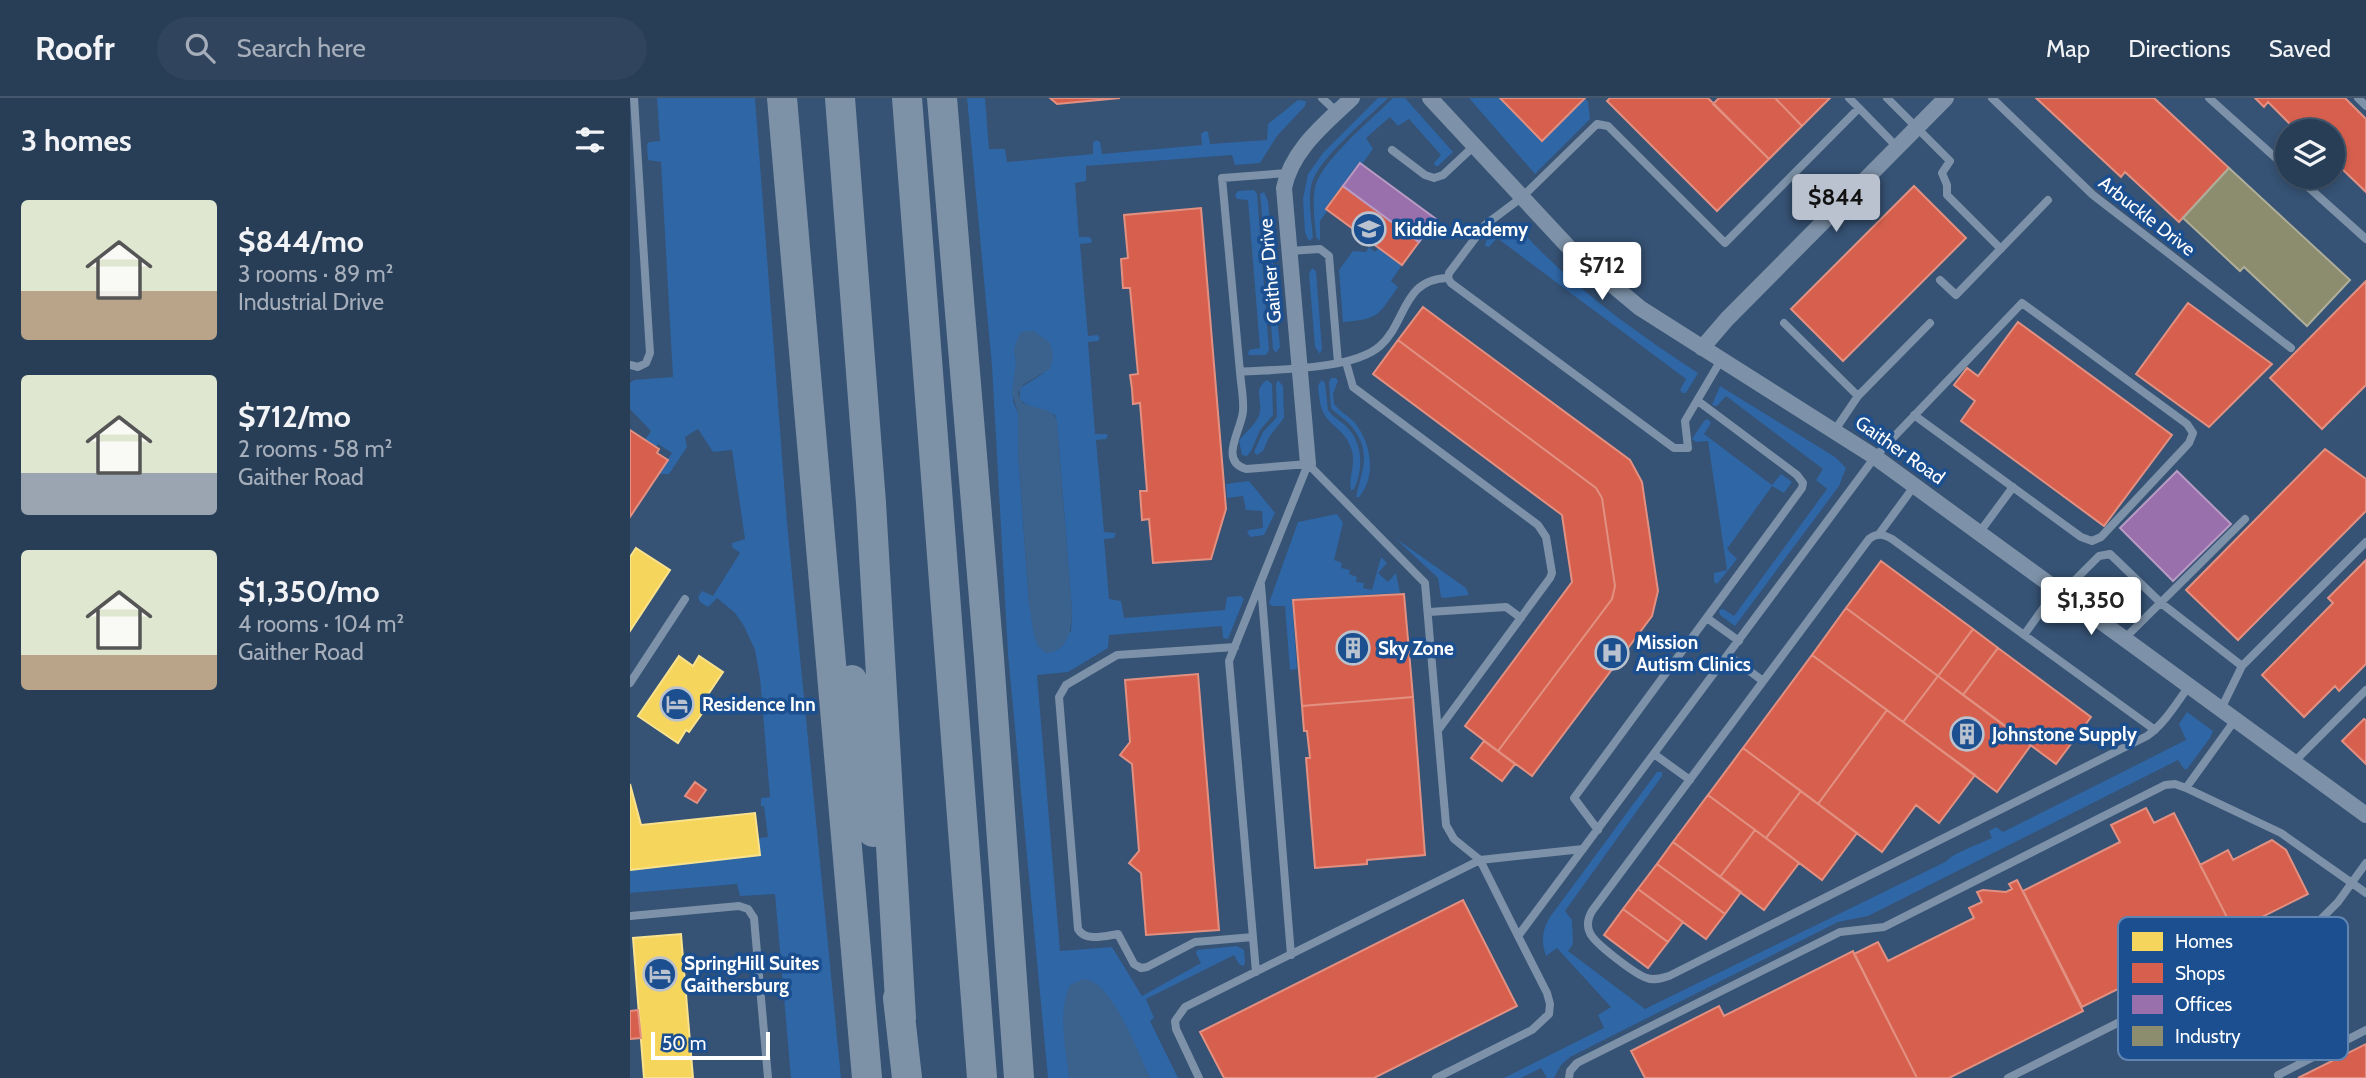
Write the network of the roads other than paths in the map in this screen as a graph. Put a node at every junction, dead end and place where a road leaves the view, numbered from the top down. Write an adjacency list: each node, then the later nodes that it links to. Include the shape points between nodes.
1 (634, 98): 39 (lane, via 650,353 646,363)
2 (782, 98): 24 (highway)
3 (840, 98): 92 (highway, via 871,503)
4 (907, 98): 100 (highway)
5 (942, 98): 101 (highway)
6 (1322, 98): 17 (lane)
7 (1352, 98): 17 (street)
8 (1430, 98): 19 (street, Gaither Road)
9 (1849, 98): 16 (lane)
10 (1887, 98): 18 (lane)
11 (1945, 98): 18 (street)
12 (1992, 98): 36 (lane, Arbuckle Drive, via 2093,195)
13 (2209, 98): 22 (lane)
14 (2358, 98): 15 (lane)
15 (2366, 106)
16 (1859, 108): 20 (lane); 26 (lane, via 1725,243 1605,124 1593,126)
17 (1337, 112): 23 (street, via 1301,150)
18 (1916, 127): 20 (street); 29 (lane, via 1950,161 1942,173 1947,195)
19 (1474, 146): 21 (lane, via 1434,178); 26 (street, Gaither Road)
20 (1897, 146): 35 (street)
21 (1392, 150)
22 (2275, 157)
23 (1287, 173): 30 (street, Gaither Drive); 41 (lane, via 1222,178)
24 (788, 180): 92 (highway, via 809,275 859,739); 98 (highway)
25 (2310, 189): 28 (lane)
26 (1521, 198): 31 (lane, via 1485,225); 35 (street, Gaither Road, via 1606,282)
27 (2048, 201): 29 (lane)
28 (2366, 239)
29 (2001, 249): 32 (lane, via 1956,295)
30 (1289, 251): 38 (lane, via 1320,248 1329,256); 40 (street, Gaither Drive)
31 (1448, 278): 38 (lane, via 1421,286 1408,299 1380,346); 43 (lane, via 1670,446 1688,447 1685,421)
32 (1940, 280)
33 (1784, 323): 42 (lane)
34 (1930, 323): 42 (lane)
35 (1702, 348): 37 (street, Gaither Road)
36 (2291, 348)
37 (1721, 360): 43 (lane); 45 (street, Gaither Road)
38 (1342, 362): 40 (lane); 59 (lane, via 1353,387 1543,530 1551,576)
39 (630, 365)
40 (1299, 367): 41 (lane); 47 (street, Gaither Drive)
41 (1240, 372): 47 (lane, via 1244,408 1233,442 1236,463 1246,469)
42 (1858, 396): 45 (lane)
43 (1698, 401): 60 (lane, via 1802,483 1800,493)
44 (1914, 415): 46 (lane); 49 (lane); 49 (lane, via 2022,303 2187,424 2193,433 2189,443 2096,540 2081,537)
45 (1835, 430): 46 (street, Gaither Road)
46 (1875, 457): 48 (street, Gaither Road); 63 (lane)
47 (1308, 464): 54 (lane); 58 (lane, via 1420,575 1427,587)
48 (1914, 485): 51 (street, Gaither Road); 52 (lane)
49 (2012, 487): 51 (lane)
50 (2245, 519): 57 (lane)
51 (1979, 533): 55 (street, Gaither Road)
52 (1879, 534): 61 (lane); 67 (lane, via 1868,539)
53 (2366, 542): 66 (lane)
54 (1261, 582): 64 (lane); 90 (lane)
55 (2059, 591): 57 (lane, via 2106,553); 61 (lane); 62 (street, Gaither Road)
56 (685, 599): 68 (lane)
57 (2161, 603): 62 (lane); 66 (lane)
58 (1429, 612): 59 (lane, via 1506,607); 73 (lane)
59 (1521, 618): 73 (lane)
60 (1707, 618): 63 (lane); 80 (lane, via 1573,798)
61 (2024, 635): 74 (lane)
62 (2124, 639): 69 (street, Gaither Road)
63 (1739, 641): 65 (lane)
64 (1235, 647): 89 (lane, via 1229,666); 89 (lane, via 1117,655 1066,685 1059,697 1081,935 1118,934 1140,968 1195,942)
65 (1728, 655): 67 (lane); 75 (lane)
66 (2242, 666): 71 (lane)
67 (1763, 681): 77 (lane)
68 (630, 683)
69 (2189, 686): 71 (street, Gaither Road); 74 (lane)
70 (2366, 690): 76 (lane)
71 (2221, 709): 72 (street, Gaither Road)
72 (2235, 720): 76 (street, Gaither Road); 78 (lane)
73 (1439, 730): 82 (lane, via 1447,829)
74 (2155, 730): 77 (lane, via 1669,976 1650,979 1595,941 1588,920)
75 (1654, 754): 77 (lane); 80 (lane)
76 (2294, 762): 79 (street, Gaither Road)
77 (1690, 780)
78 (2186, 788): 84 (lane, via 2281,833); 104 (lane, via 2165,785 1882,928 1840,932 1577,1063)
79 (2366, 815)
80 (1598, 830): 81 (lane)
81 (1583, 849): 82 (lane); 88 (lane)
82 (1480, 860): 88 (lane); 90 (lane)
83 (2366, 863): 84 (lane)
84 (2351, 883): 85 (lane); 87 (lane)
85 (2366, 893)
86 (630, 915): 97 (lane, via 739,906 752,913)
87 (2323, 917)
88 (1518, 936): 103 (lane, via 1548,993 1549,1014 1532,1030)
89 (1252, 937): 91 (lane)
90 (1291, 955): 91 (lane)
91 (1256, 972): 102 (lane, via 1179,1013 1175,1028)
92 (901, 1018): 99 (highway)
93 (2118, 1023): 105 (lane)
94 (2366, 1030): 95 (lane)
95 (2348, 1039)
96 (2307, 1060): 106 (lane)
97 (768, 1078)
98 (867, 1078)
99 (907, 1078)
100 (982, 1078)
101 (1019, 1078)
102 (1199, 1078)
103 (1436, 1078)
104 (1569, 1078)
105 (2008, 1078)
106 (2279, 1078)

